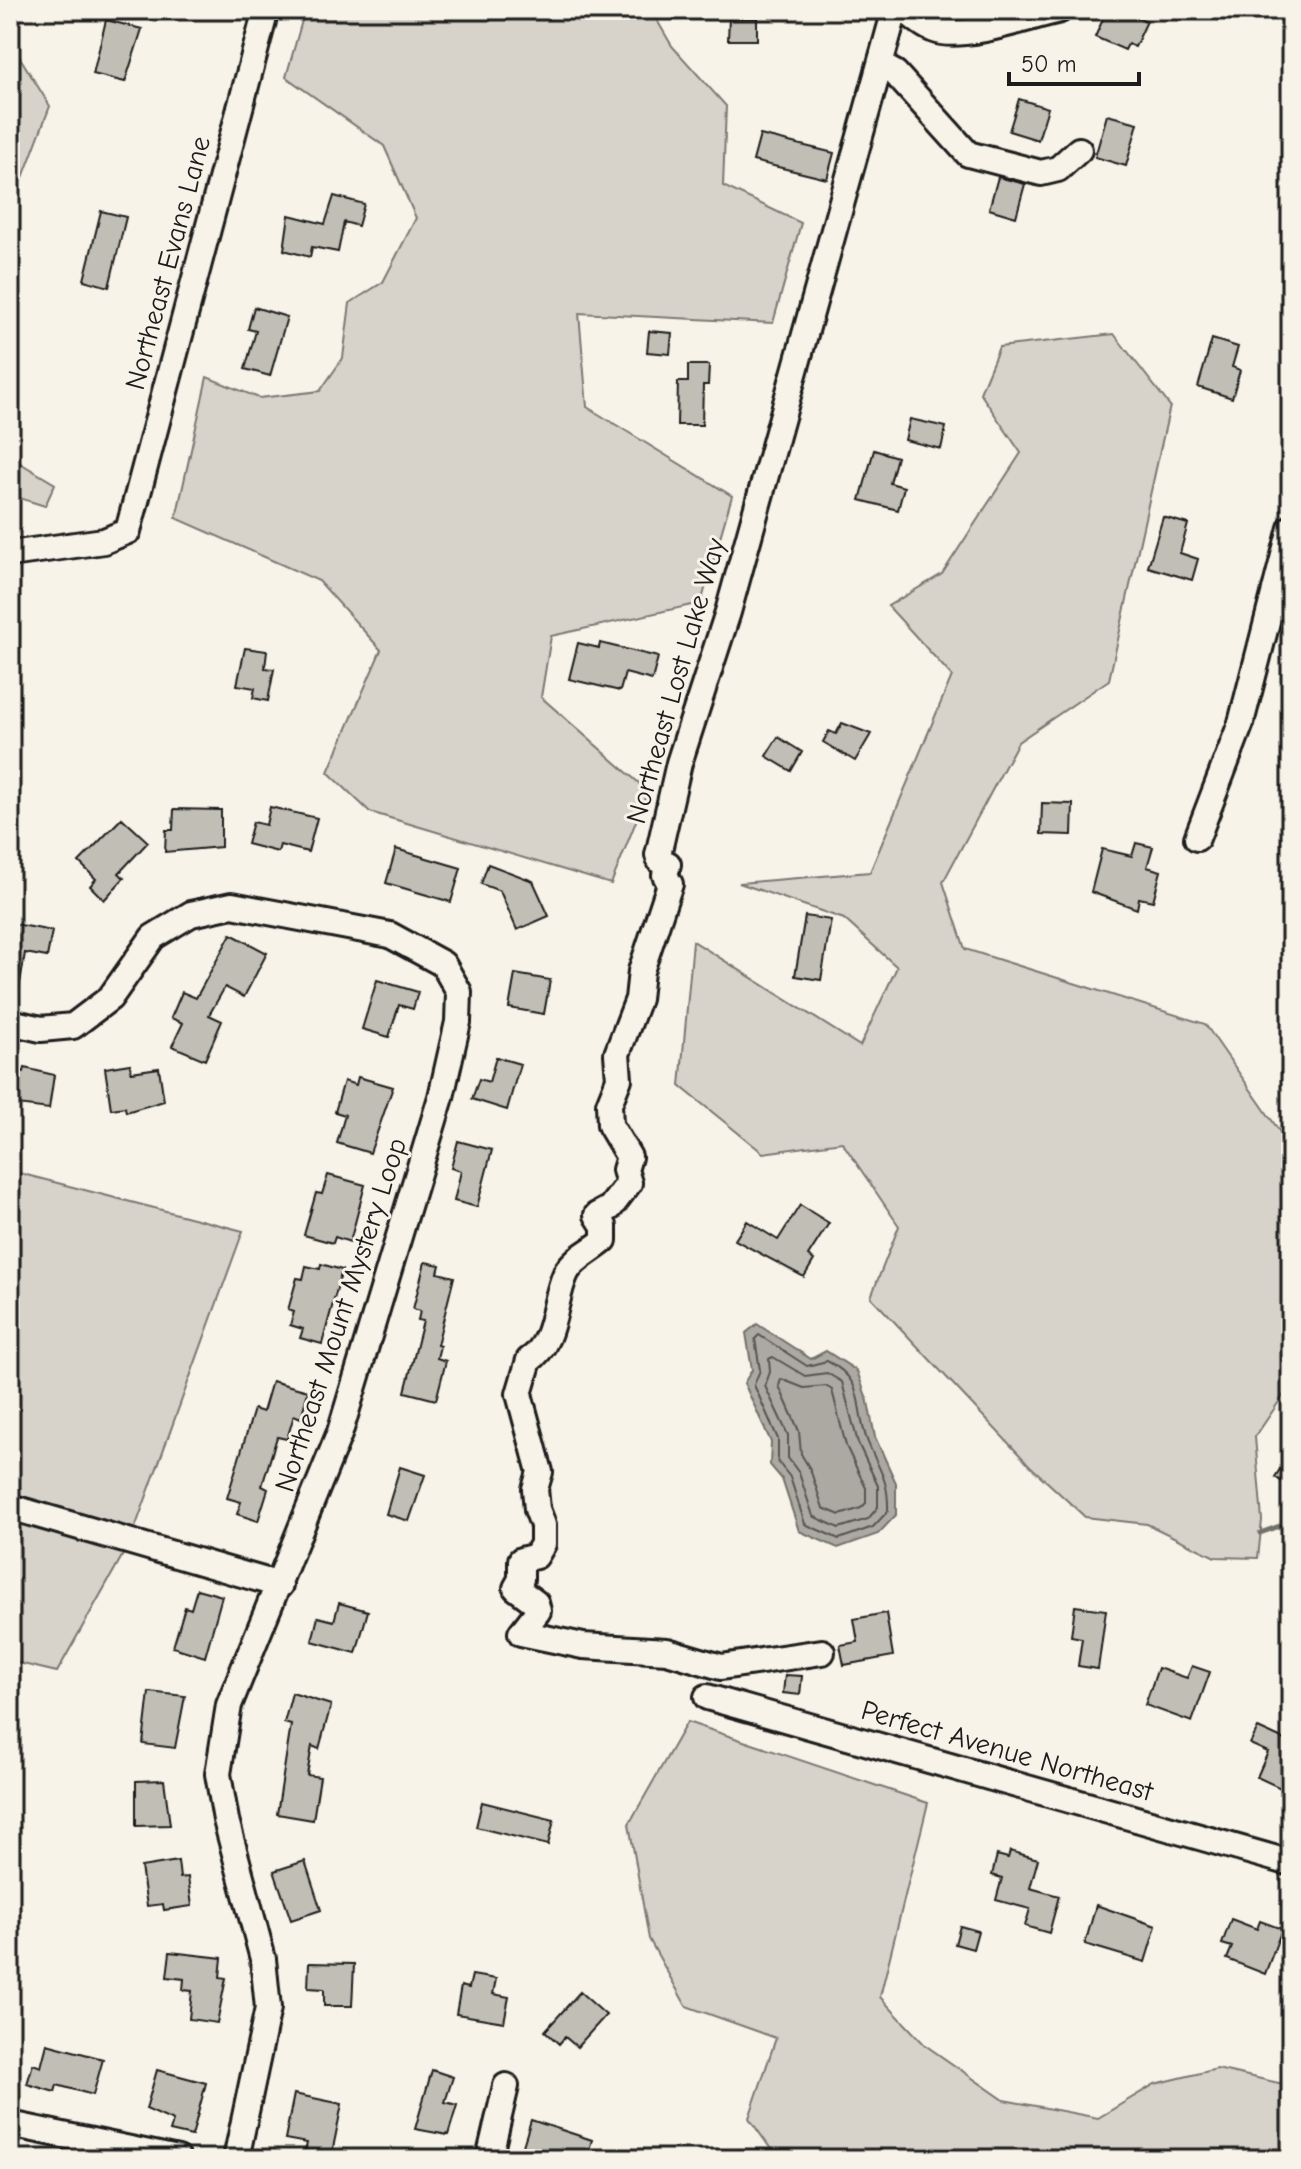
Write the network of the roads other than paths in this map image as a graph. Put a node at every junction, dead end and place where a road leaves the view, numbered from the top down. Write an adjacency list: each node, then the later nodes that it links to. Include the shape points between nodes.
1 (266, 10): 8 (street, Northeast Evans Lane, via 128,531 104,541)
2 (895, 10): 5 (street, Northeast Lost Lake Way)
3 (905, 10): 4 (street, via 943,32)
4 (1060, 10)
5 (880, 65): 6 (street, via 895,73 968,154 1041,173 1058,169); 13 (street, Northeast Lost Lake Way, via 667,811 658,855 668,864 665,875 670,884 617,1054 619,1079 609,1104 610,1125 629,1157 629,1183 610,1208 597,1215 604,1240 566,1272 550,1327 538,1354 529,1360 519,1394 540,1472 535,1489 543,1525 543,1544 536,1556 521,1560 516,1588 536,1603 538,1611 521,1633 598,1647 667,1651 721,1667)
6 (1079, 150)
7 (1291, 528): 9 (street, via 1241,723)
8 (10, 554)
9 (1197, 838)
10 (10, 1022): 12 (street, Northeast Mount Mystery Loop, via 41,1029 73,1026 110,998 153,937 191,914 232,905 390,935 443,964 459,992 458,1022 441,1097 414,1188 340,1432)
11 (17, 1509): 12 (street)
12 (280, 1585): 20 (street, Northeast Mount Mystery Loop, via 229,1705 218,1774 263,1959 268,2008)
13 (822, 1652)
14 (707, 1697): 15 (street, Perfect Avenue Northeast)
15 (1291, 1863)
16 (506, 2086): 21 (street)
17 (10, 2124): 18 (street)
18 (92, 2151): 19 (street)
19 (178, 2159)
20 (236, 2159)
21 (489, 2159)

